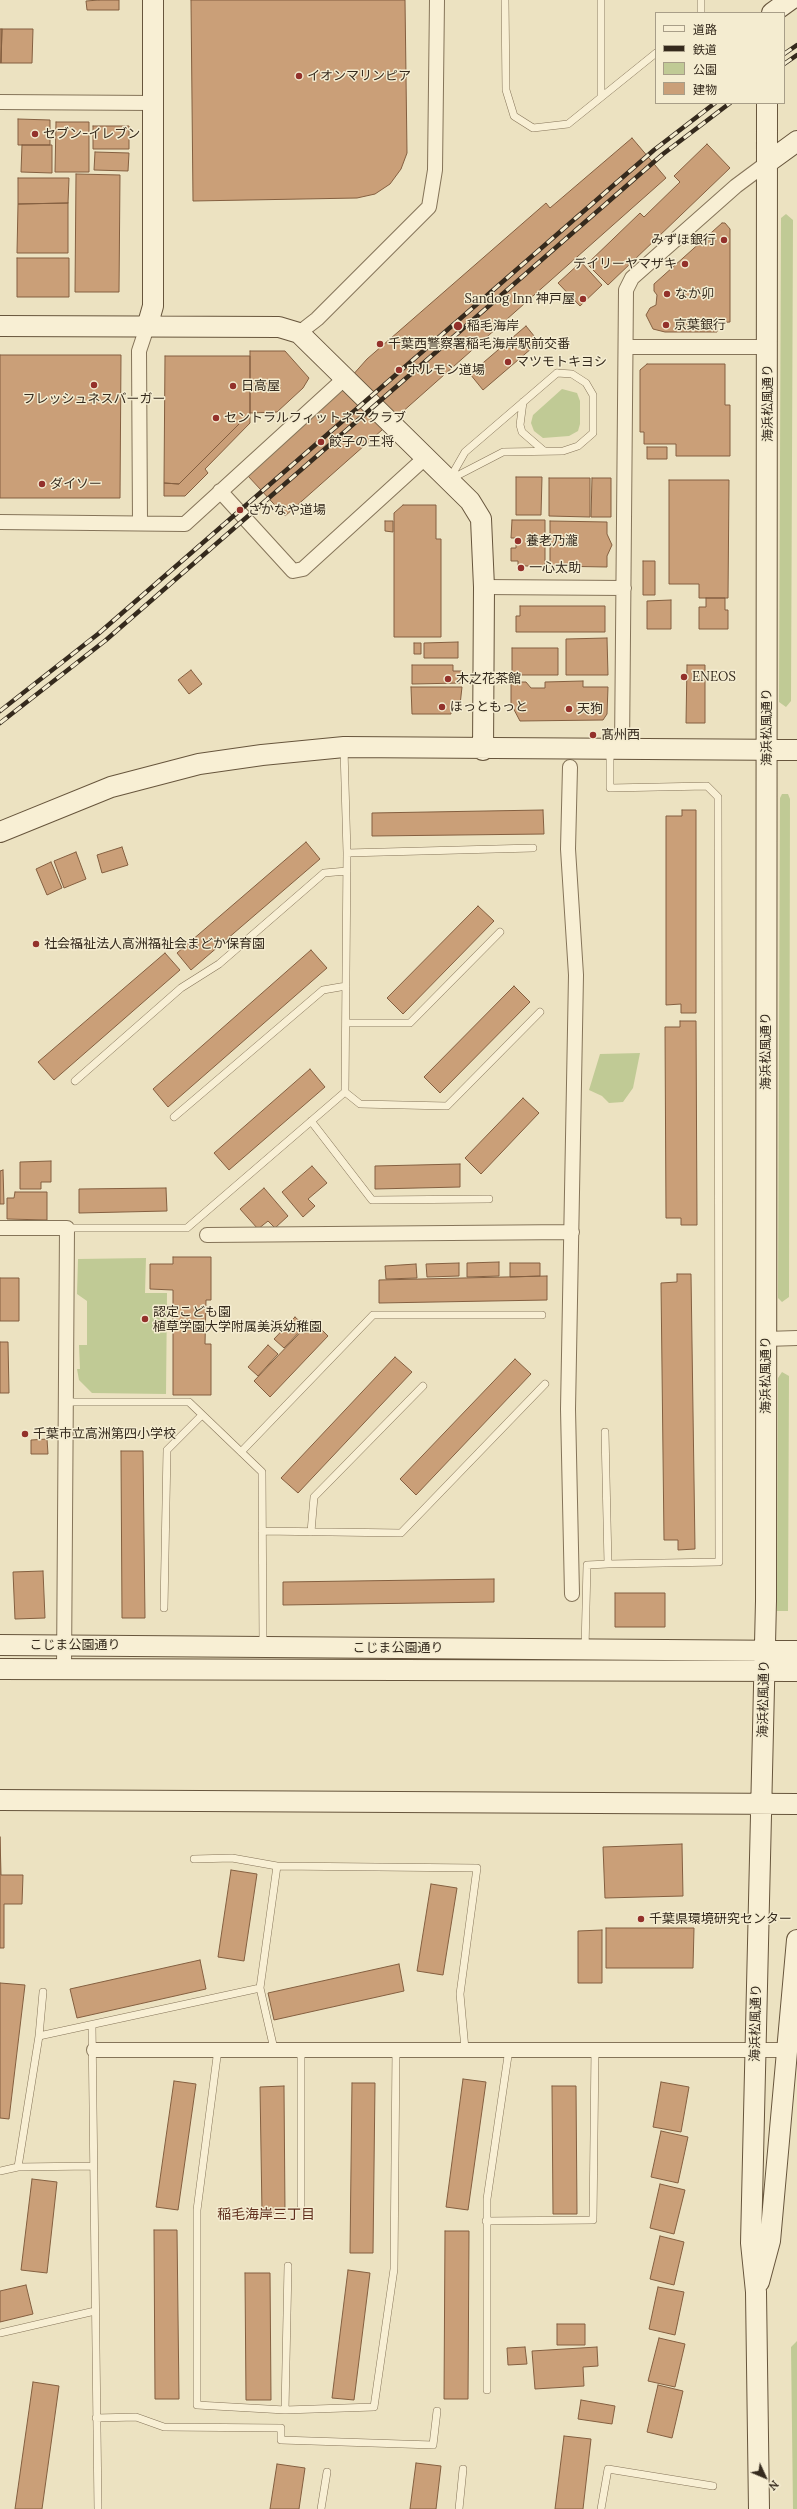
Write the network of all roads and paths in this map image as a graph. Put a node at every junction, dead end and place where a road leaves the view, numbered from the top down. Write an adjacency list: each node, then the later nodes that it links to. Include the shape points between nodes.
1 (153, 0): 14 (street)
2 (437, 0): 20 (street, via 435,170 429,207 317,319)
3 (505, 0): 12 (lane, via 506,90 514,116 533,128 568,124)
4 (601, 0): 12 (lane)
5 (701, 0): 8 (lane)
6 (768, 0): 9 (street)
7 (790, 0): 10 (street)
8 (701, 12)
9 (768, 12)
10 (773, 12)
11 (655, 54): 12 (lane)
12 (601, 95)
13 (0, 102): 14 (street)
14 (153, 103): 19 (street, via 154,306)
15 (767, 104): 17 (street, 海浜松風通り)
16 (797, 142): 17 (street)
17 (767, 163): 21 (street, via 736,186 632,278 626,290); 22 (street, 海浜松風通り)
18 (0, 326): 19 (street)
19 (147, 328): 20 (street, via 279,327); 30 (street, via 139,351)
20 (299, 333): 23 (street)
21 (626, 347): 22 (street); 32 (street)
22 (768, 347): 36 (street, 海浜松風通り)
23 (344, 379): 26 (street); 28 (street)
24 (523, 402): 25 (lane, via 520,425 522,432); 25 (lane, via 557,373 572,374 586,383 593,395 593,433 578,446 563,451); 27 (lane, via 465,452)
25 (544, 451): 27 (lane, via 503,452)
26 (426, 457): 27 (street); 28 (street, via 303,569 293,571)
27 (449, 480): 31 (street, via 470,501 481,519)
28 (220, 491): 30 (street, via 185,524)
29 (0, 522): 30 (street)
30 (140, 523)
31 (484, 586): 32 (street); 34 (street)
32 (624, 588): 35 (street)
33 (344, 747): 34 (street); 39 (street, via 200,764 111,787); 41 (lane)
34 (483, 750): 35 (street)
35 (616, 750): 36 (street); 67 (lane, via 610,788 707,786 718,797 719,1562)
36 (767, 750): 37 (street); 58 (street, 海浜松風通り)
37 (797, 750)
38 (570, 767): 54 (street, via 568,849 576,975)
39 (0, 832)
40 (533, 848): 41 (lane)
41 (347, 853): 42 (lane)
42 (347, 871): 44 (lane); 47 (lane, via 324,873 219,964 180,988)
43 (500, 932): 46 (lane, via 410,1023)
44 (346, 986): 46 (lane); 49 (lane, via 323,990)
45 (540, 1012): 48 (lane, via 447,1106 360,1104)
46 (346, 1023): 48 (lane)
47 (75, 1081)
48 (345, 1092): 50 (lane)
49 (174, 1116)
50 (311, 1121): 51 (lane, via 372,1200); 53 (lane, via 187,1228)
51 (490, 1199)
52 (0, 1228): 53 (street)
53 (67, 1228): 61 (street)
54 (572, 1232): 55 (street); 68 (street, via 568,1409)
55 (208, 1235)
56 (542, 1315): 64 (lane, via 373,1315)
57 (797, 1338): 58 (street)
58 (766, 1339): 74 (street, 海浜松風通り)
59 (545, 1384): 66 (lane, via 401,1533)
60 (423, 1386): 66 (lane, via 314,1497)
61 (67, 1402): 62 (lane, via 189,1402); 70 (street)
62 (202, 1415): 64 (lane); 69 (lane, via 167,1450)
63 (605, 1432): 67 (lane)
64 (241, 1452): 65 (lane, via 262,1472)
65 (262, 1531): 66 (lane); 72 (lane)
66 (311, 1532)
67 (608, 1564): 73 (lane, via 587,1565)
68 (572, 1594)
69 (164, 1608)
70 (65, 1644): 71 (street, こじま公園通り); 72 (street, こじま公園通り); 77 (street)
71 (0, 1645)
72 (263, 1647): 73 (street, こじま公園通り)
73 (585, 1649): 74 (street, こじま公園通り)
74 (765, 1651): 75 (street, こじま公園通り); 78 (street, 海浜松風通り)
75 (797, 1651)
76 (0, 1669): 77 (street, こじま公園通り)
77 (64, 1669): 78 (street, こじま公園通り)
78 (764, 1671): 79 (street, こじま公園通り); 81 (street, 海浜松風通り)
79 (797, 1671)
80 (0, 1800): 81 (street)
81 (761, 1803): 82 (street); 98 (street, 海浜松風通り)
82 (797, 1804)
83 (194, 1859): 84 (lane, via 232,1858)
84 (277, 1866): 86 (lane); 94 (lane, via 477,1868 460,1994)
85 (797, 1940): 99 (street)
86 (260, 1988): 88 (lane); 91 (lane)
87 (43, 1992): 89 (lane)
88 (92, 2025): 89 (lane); 97 (lane)
89 (39, 2036): 102 (lane)
90 (218, 2049): 91 (street); 97 (street); 111 (lane, via 197,2210 197,2406)
91 (274, 2049): 92 (street)
92 (301, 2049): 93 (street); 104 (lane)
93 (396, 2049): 94 (street); 111 (lane, via 394,2269 374,2407)
94 (464, 2049): 95 (street)
95 (509, 2049): 96 (street); 105 (lane, via 486,2199)
96 (595, 2049): 98 (street); 105 (lane, via 593,2220)
97 (94, 2050): 101 (lane)
98 (755, 2050): 99 (street); 107 (street, 海浜松風通り, via 751,2243)
99 (787, 2050): 100 (street)
100 (789, 2114): 107 (street, via 770,2241)
101 (93, 2166): 102 (lane); 108 (lane)
102 (18, 2167): 103 (lane)
103 (0, 2171)
104 (301, 2205)
105 (486, 2221): 110 (lane)
106 (288, 2266): 111 (lane)
107 (756, 2292): 121 (street)
108 (95, 2311): 109 (lane); 113 (lane)
109 (0, 2333)
110 (487, 2390)
111 (285, 2410)
112 (437, 2411): 113 (lane, via 434,2445 281,2440 281,2428 164,2427 136,2417)
113 (96, 2418): 117 (lane)
114 (462, 2469): 119 (lane)
115 (326, 2472): 118 (lane)
116 (713, 2486): 120 (lane, via 608,2468)
117 (98, 2509)
118 (321, 2509)
119 (459, 2509)
120 (601, 2509)
121 (759, 2509)

